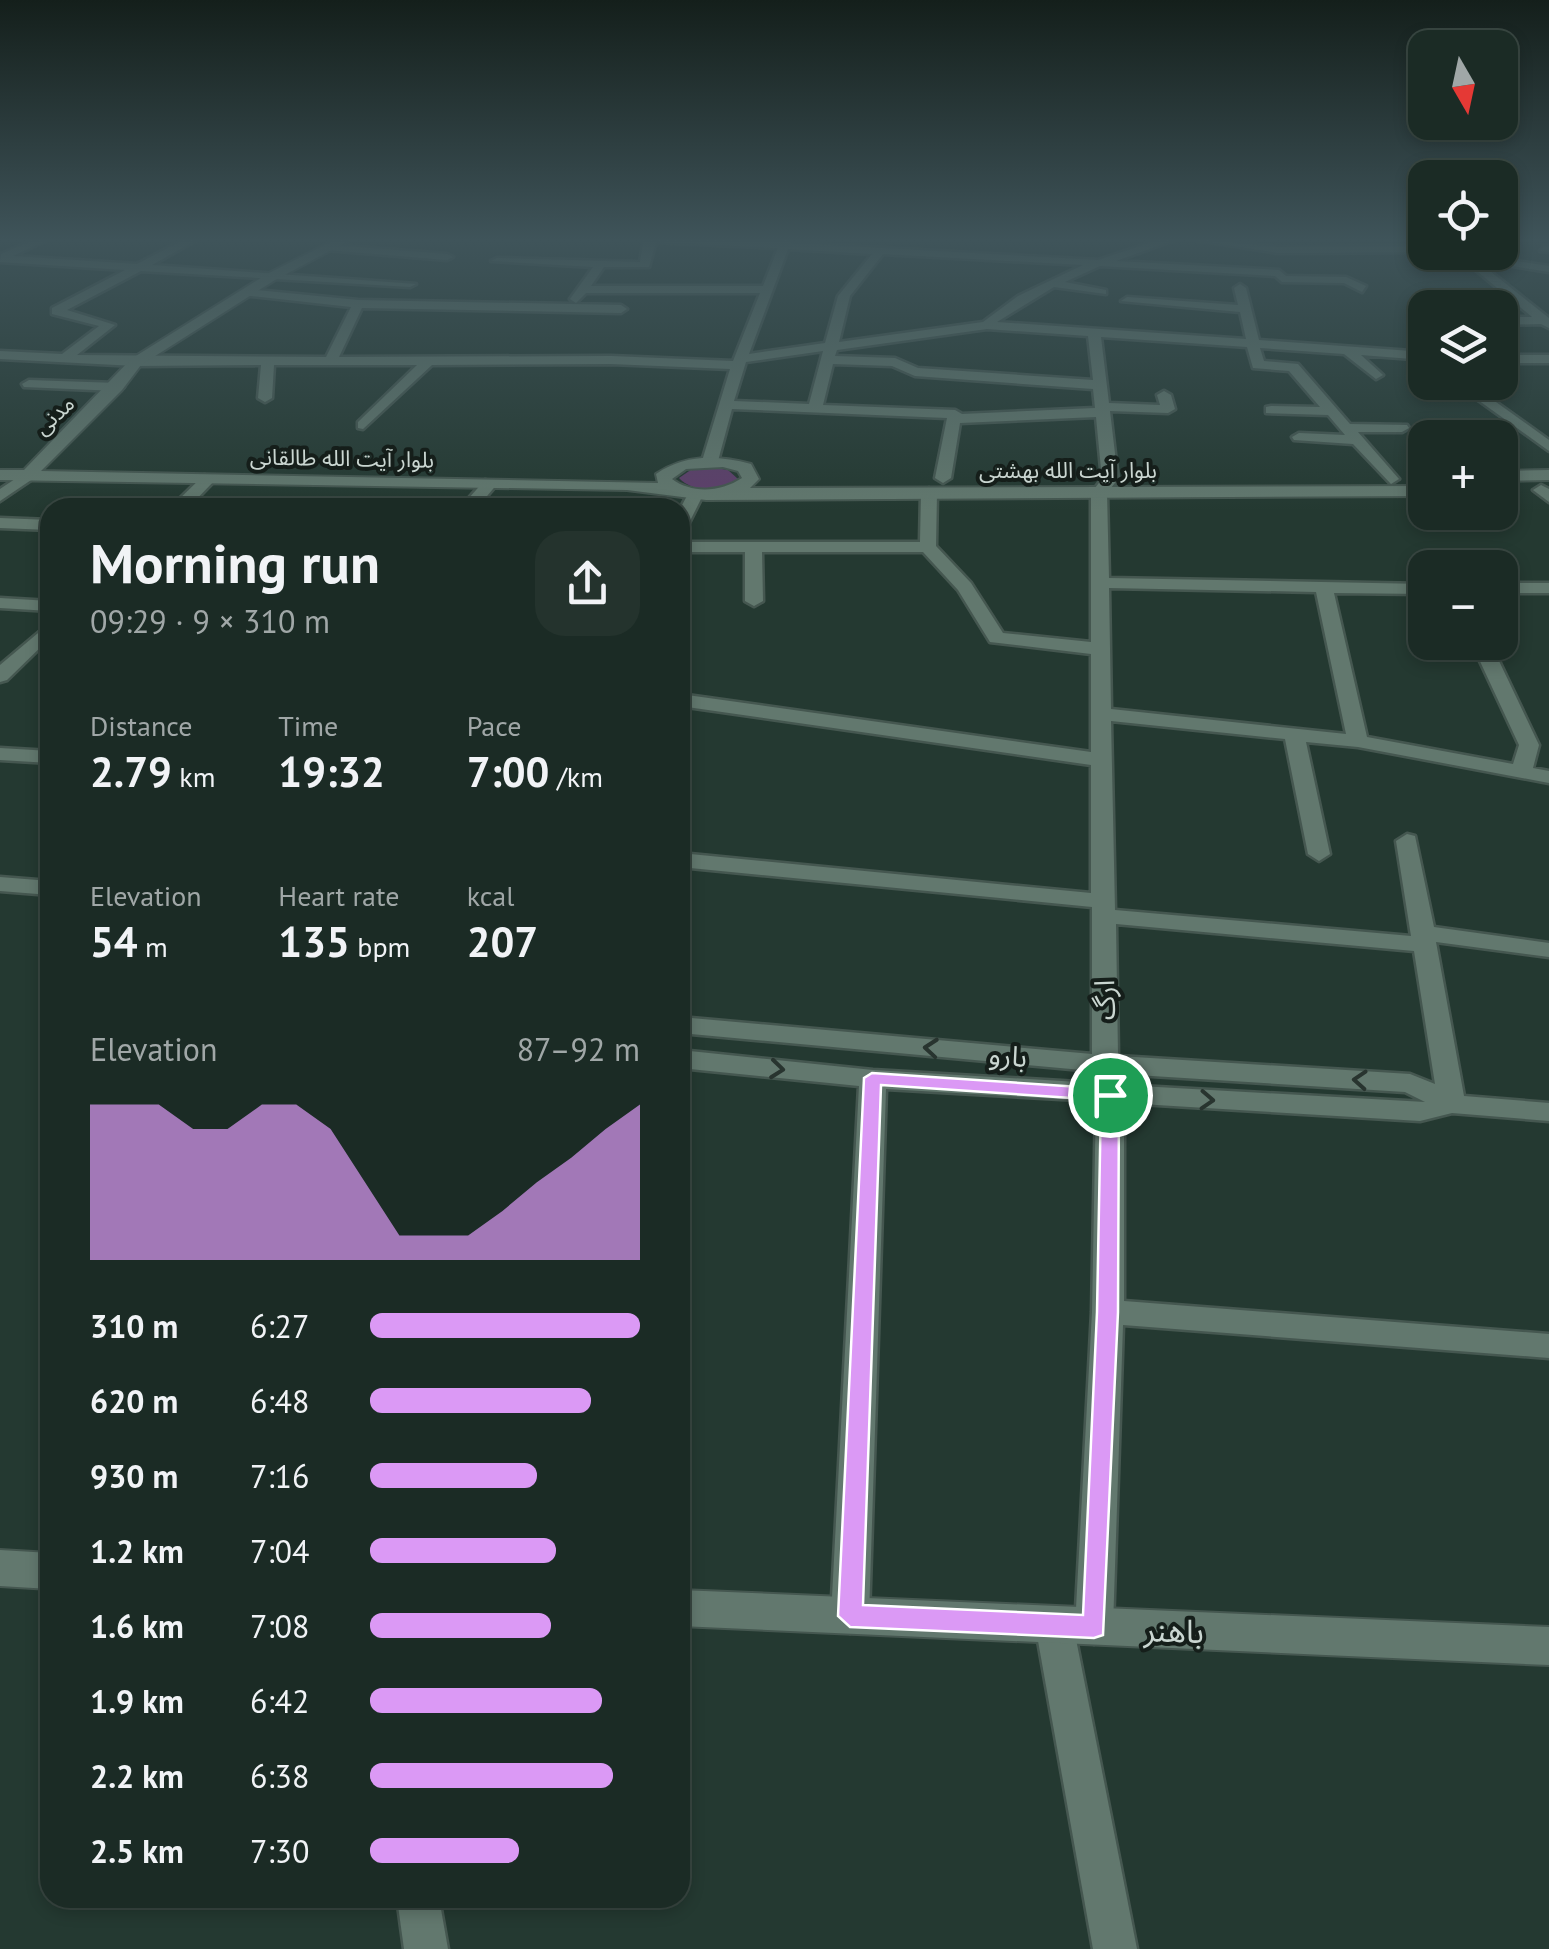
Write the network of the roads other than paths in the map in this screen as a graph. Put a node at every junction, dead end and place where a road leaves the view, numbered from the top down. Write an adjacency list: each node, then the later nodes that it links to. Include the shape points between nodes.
1 (103, 329): 14 (street)
2 (189, 329): 19 (street, مدنی)
3 (346, 329): 18 (street)
4 (753, 329): 22 (street)
5 (836, 329): 12 (street)
6 (965, 329): 12 (street)
7 (1047, 329): 9 (street)
8 (1250, 329): 10 (street)
9 (1094, 332): 10 (street); 25 (street, ارگ)
10 (1254, 344): 11 (street); 34 (street, via 1258,365 1293,368)
11 (1348, 350): 15 (street); 23 (street)
12 (830, 354): 22 (street); 25 (street, via 894,362 915,372); 31 (street)
13 (0, 355): 14 (street)
14 (67, 356): 19 (street)
15 (1408, 356)
16 (1518, 358): 17 (street)
17 (1549, 359)
18 (331, 360): 20 (street); 21 (street)
19 (136, 362): 20 (street); 26 (street, مدنی)
20 (268, 362): 28 (street)
21 (427, 362): 22 (street); 36 (street)
22 (739, 362): 30 (street)
23 (1376, 375)
24 (28, 384): 26 (street)
25 (1100, 385): 32 (street, ارگ)
26 (116, 387): 45 (street, مدنی)
27 (1164, 395): 32 (street, via 1168,408)
28 (265, 398)
29 (1484, 400): 38 (street)
30 (725, 405): 31 (street); 44 (street)
31 (816, 408): 35 (street)
32 (1103, 409): 35 (street); 55 (street, ارگ)
33 (1271, 410): 34 (street)
34 (1333, 412): 40 (street)
35 (956, 419): 50 (street)
36 (363, 425)
37 (1402, 428): 40 (street)
38 (1528, 432): 39 (street); 42 (street)
39 (1549, 432)
40 (1352, 434): 41 (street); 51 (street)
41 (1299, 437)
42 (1549, 447)
43 (0, 459): 45 (street, بلوار آیت الله طالقانی)
44 (710, 461): 46 (street, بلوار آیت الله طالقانی); 47 (street, via 736,464)
45 (34, 468): 46 (street, بلوار آیت الله طالقانی); 48 (street, بلوار آیت الله طالقانی); 49 (street, بلوار آیت الله طالقانی); 61 (street)
46 (665, 472): 59 (street, via 665,483)
47 (750, 474): 50 (street, بلوار آیت الله بهشتی); 59 (street, via 738,488)
48 (0, 476)
49 (210, 478): 54 (street, بلوار آیت الله طالقانی); 62 (street)
50 (943, 478): 55 (street, بلوار آیت الله بهشتی)
51 (1391, 478): 52 (street, بلوار آیت الله بهشتی); 55 (street, بلوار آیت الله بهشتی)
52 (1408, 478)
53 (1518, 481): 56 (street)
54 (490, 482): 59 (street, بلوار آیت الله طالقانی, via 627,484); 63 (street)
55 (1104, 486): 58 (street, بلوار آیت الله بهشتی); 60 (street, بلوار آیت الله بهشتی); 70 (street, ارگ)
56 (1547, 488): 57 (street)
57 (1518, 489)
58 (1408, 491)
59 (697, 493): 60 (street, بلوار آیت الله بهشتی); 64 (street)
60 (929, 493): 68 (street)
61 (0, 496)
62 (189, 498)
63 (476, 498)
64 (690, 506)
65 (0, 523): 66 (street)
66 (40, 525)
67 (754, 546): 68 (street); 69 (street); 75 (street)
68 (928, 546): 81 (street, via 997,638)
69 (690, 547)
70 (1100, 583): 71 (street); 81 (street, ارگ)
71 (1324, 588): 74 (street); 87 (street)
72 (1518, 588): 73 (street)
73 (1549, 588)
74 (1408, 589)
75 (754, 601)
76 (0, 603): 77 (street)
77 (40, 605)
78 (40, 638): 80 (street)
79 (0, 648): 80 (street)
80 (28, 649): 83 (street)
81 (1100, 649): 85 (street, ارگ)
82 (1489, 660): 91 (street, via 1530,746)
83 (0, 676)
84 (690, 701): 90 (street)
85 (1101, 714): 86 (street); 90 (street, ارگ)
86 (1294, 734): 87 (street); 94 (street)
87 (1358, 740): 91 (street)
88 (0, 754): 89 (street)
89 (40, 756)
90 (1102, 760): 98 (street, ارگ)
91 (1522, 772): 92 (street)
92 (1549, 776)
93 (1407, 841): 99 (street)
94 (1320, 854)
95 (690, 861): 98 (street)
96 (0, 884): 97 (street)
97 (40, 887)
98 (1104, 908): 99 (street); 103 (street, ارگ)
99 (1425, 939): 100 (street); 106 (street)
100 (1549, 950)
101 (690, 1026): 103 (street, بارو, one-way to 101)
102 (690, 1061): 104 (street, بارو, one-way to 104)
103 (1105, 1064): 105 (street, ارگ); 106 (street, بارو, one-way to 103, via 1410,1084)
104 (872, 1078): 105 (street, بارو); 113 (street)
105 (1110, 1095): 106 (street, بارو, one-way to 106, via 1420,1112); 108 (street, ارگ)
106 (1452, 1104): 107 (street, بارو)
107 (1549, 1112)
108 (1108, 1312): 109 (street); 114 (street, ارگ)
109 (1549, 1346)
110 (0, 1568): 111 (street)
111 (40, 1570)
112 (690, 1608): 113 (street, باهنر)
113 (850, 1616): 114 (street, باهنر)
114 (1074, 1626): 115 (street, باهنر); 118 (street, ارگ)
115 (1549, 1646)
116 (420, 1908): 117 (street)
117 (426, 1949)
118 (1114, 1949)

